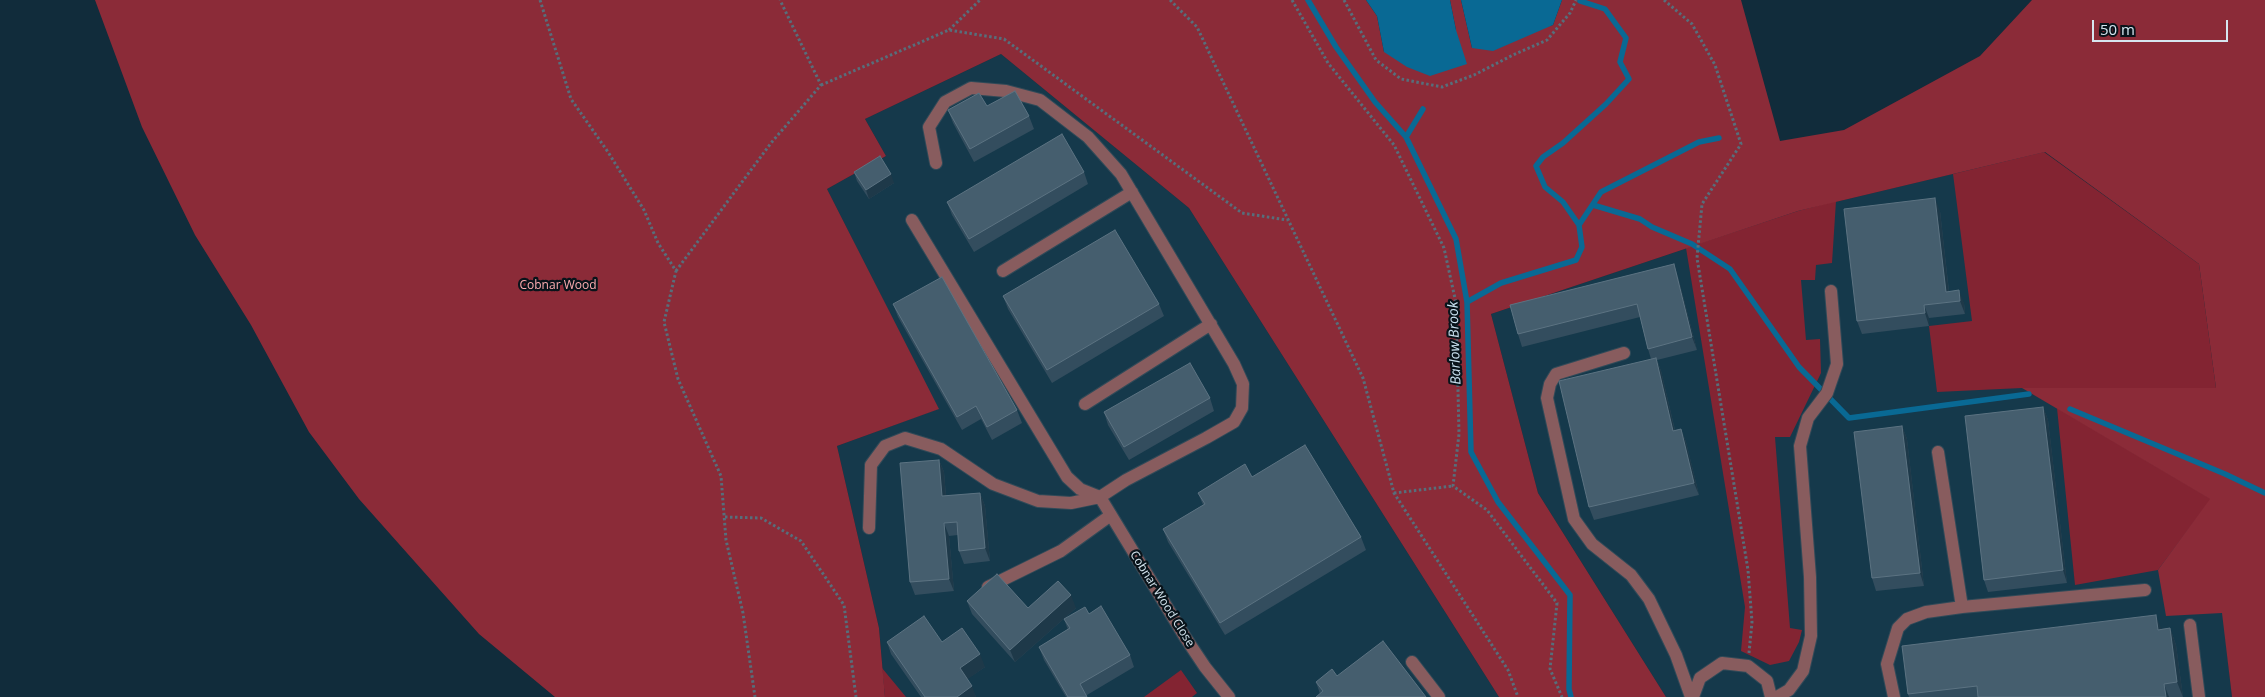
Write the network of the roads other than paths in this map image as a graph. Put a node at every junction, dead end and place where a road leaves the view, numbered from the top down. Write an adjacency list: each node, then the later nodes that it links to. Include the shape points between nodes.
1 (936, 163): 2 (street, via 929,127 945,102 971,88 1006,91 1040,100 1088,137 1121,174)
2 (1132, 192): 4 (street); 6 (street)
3 (912, 220): 10 (street, via 1067,477 1080,489)
4 (1003, 271)
5 (1831, 291): 22 (street, via 1836,364 1827,393 1808,418 1800,446 1811,636 1802,671 1788,690)
6 (1211, 324): 8 (street); 10 (street, via 1243,384 1242,408 1234,422)
7 (1624, 353): 20 (street, via 1556,374 1547,398 1574,518 1592,544 1631,575 1649,599)
8 (1085, 404)
9 (1938, 452): 15 (street)
10 (1100, 497): 11 (street, Cobnar Wood Close); 12 (street, via 1071,504 1038,501 993,484 941,449 905,438 885,446 871,465)
11 (1111, 515): 13 (street, via 1062,551); 18 (street, Cobnar Wood Close, via 1204,667)
12 (869, 528)
13 (984, 589)
14 (2145, 590): 15 (street)
15 (1962, 606): 23 (street, via 1926,612 1907,619 1898,628 1887,664)
16 (2190, 625): 24 (street)
17 (1412, 662): 19 (street)
18 (1229, 697)
19 (1439, 697)
20 (1692, 697): 21 (street, via 1700,678 1722,663 1748,666 1767,681)
21 (1771, 697)
22 (1777, 697)
23 (1894, 697)
24 (2199, 697)

